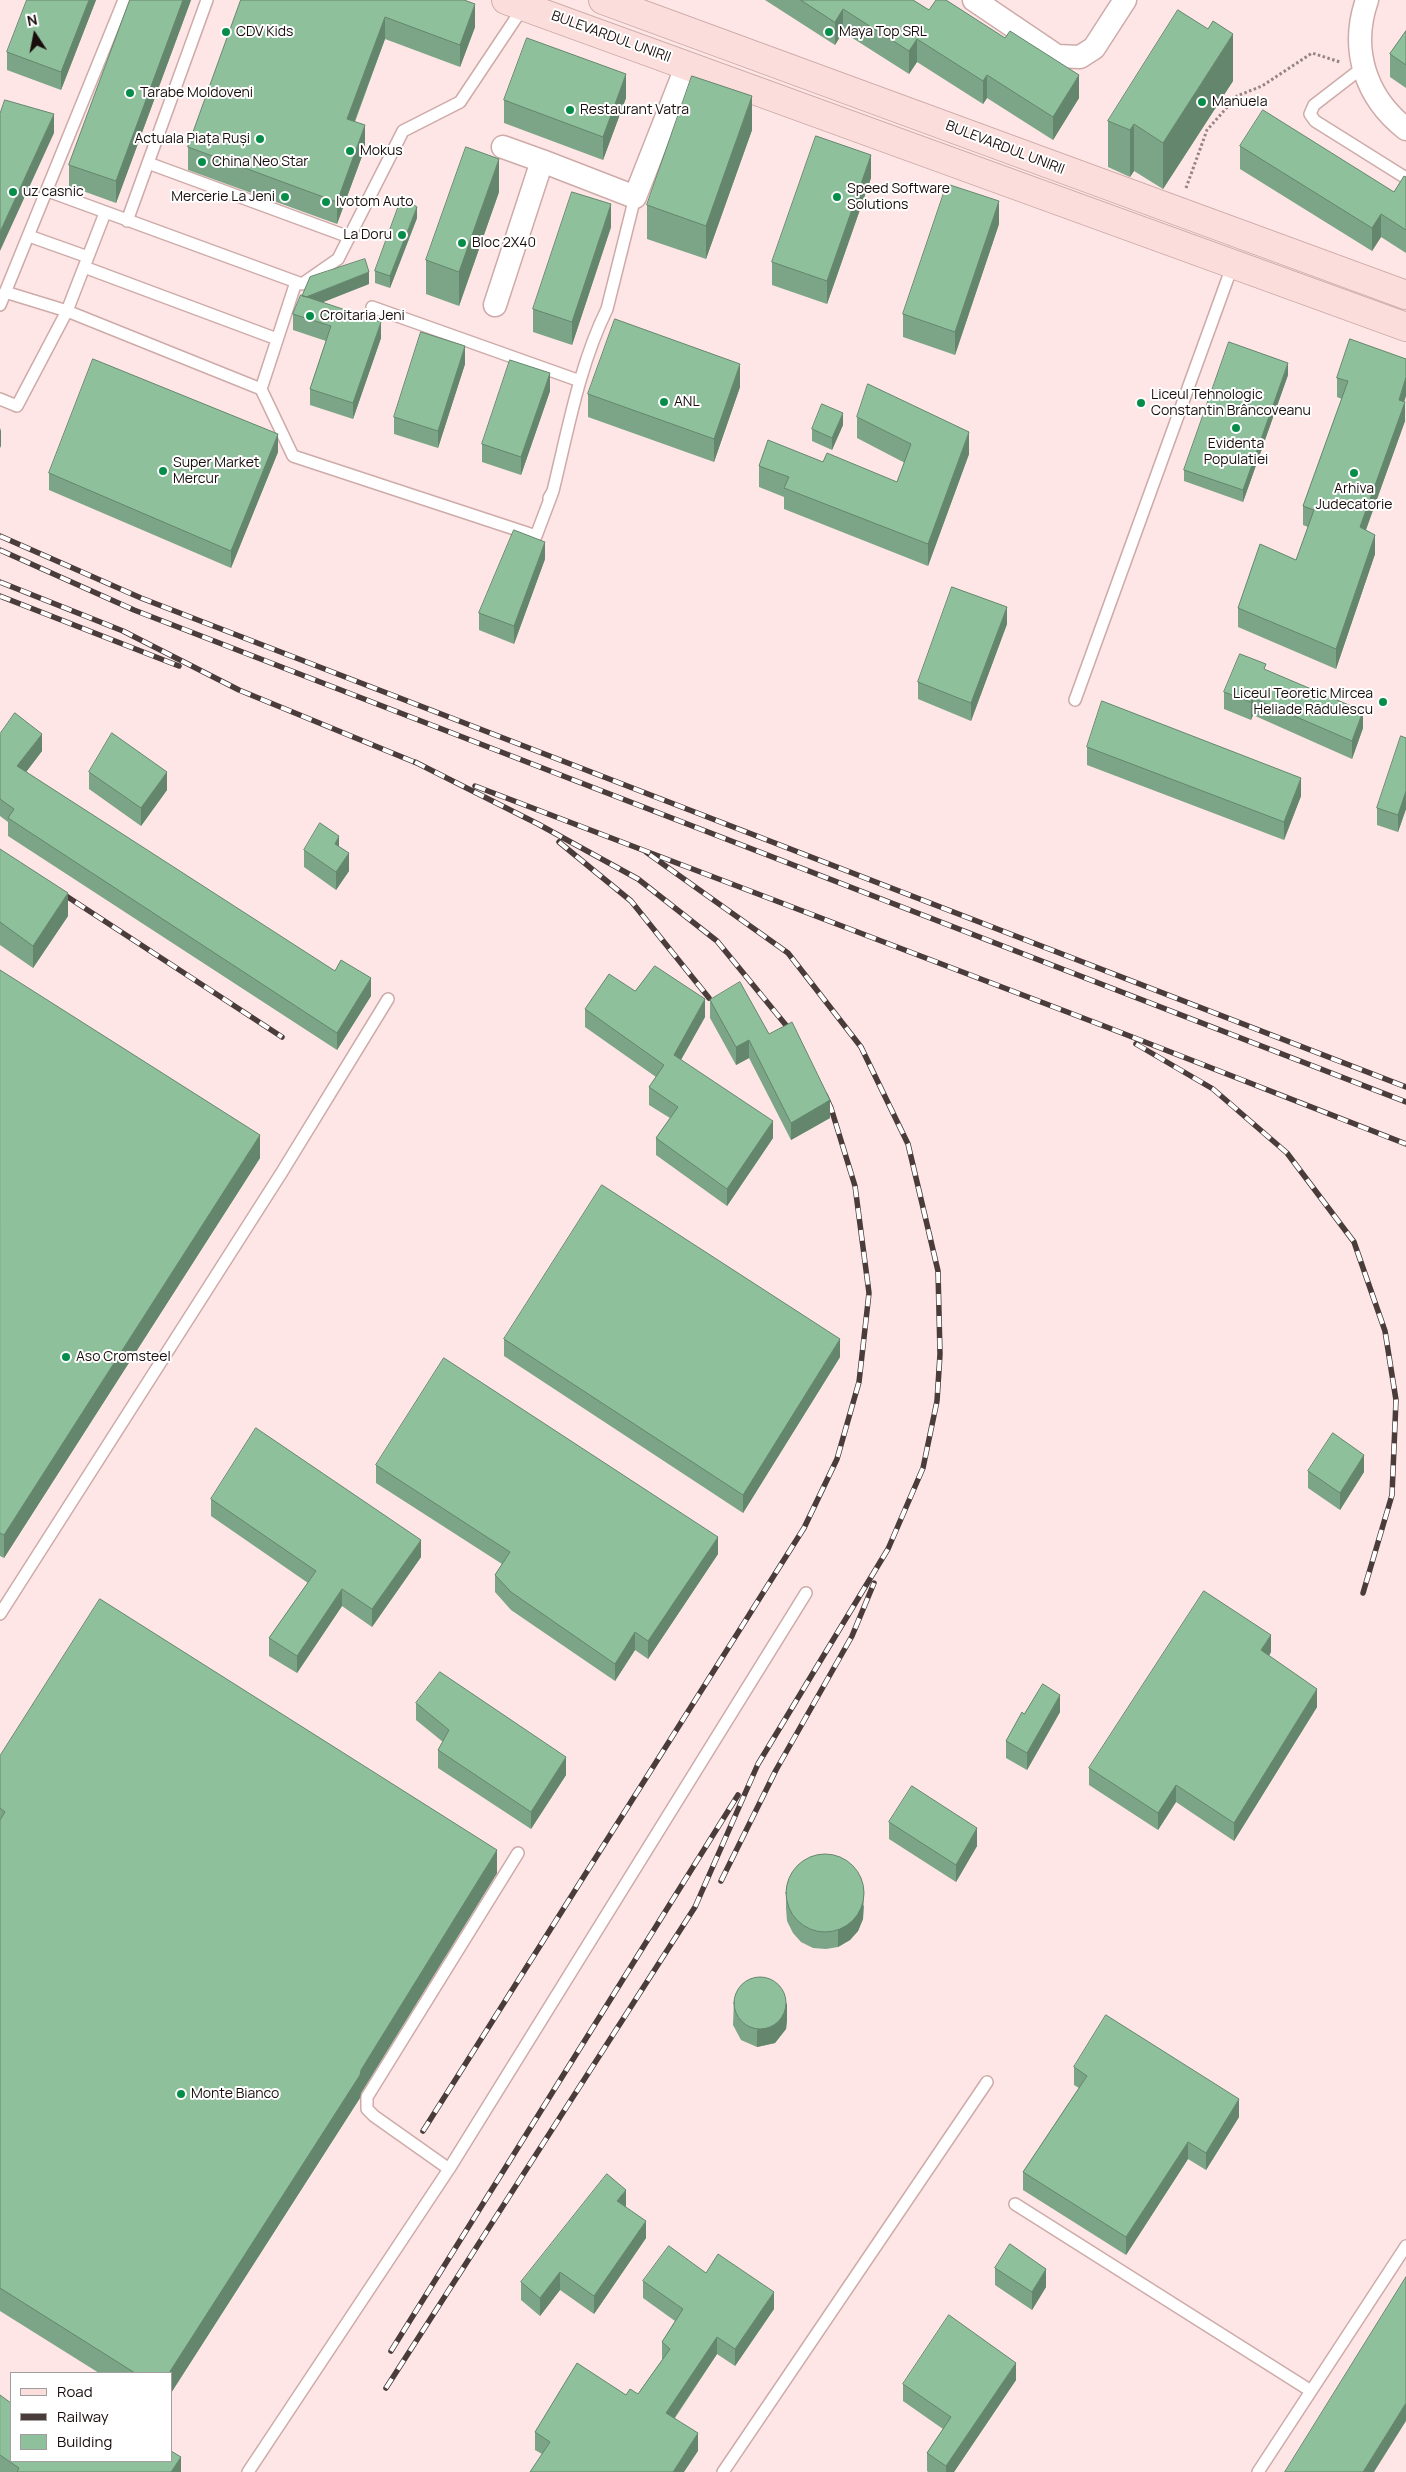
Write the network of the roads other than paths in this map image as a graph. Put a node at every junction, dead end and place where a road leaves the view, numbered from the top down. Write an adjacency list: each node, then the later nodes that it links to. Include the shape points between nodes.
1 (124, 0): 16 (lane)
2 (207, 0): 14 (lane)
3 (603, 0): 8 (main road, BULEVARDUL UNIRII)
4 (974, 0): 5 (street, via 1057,56 1080,57 1094,48)
5 (1125, 0)
6 (1367, 0): 10 (street, via 1359,44)
7 (519, 2): 9 (main road, BULEVARDUL UNIRII); 21 (lane, via 460,102 402,131)
8 (699, 35): 9 (main road); 26 (main road, BULEVARDUL UNIRII)
9 (687, 64): 17 (street, BULEVARDUL UNIRII); 23 (main road, BULEVARDUL UNIRII)
10 (1362, 68): 11 (street, via 1373,93); 15 (lane, via 1314,105 1310,114 1315,121)
11 (1406, 129)
12 (503, 147): 13 (street)
13 (542, 161): 17 (street); 28 (street)
14 (148, 163): 19 (lane); 21 (lane)
15 (1406, 178)
16 (48, 192): 18 (lane); 20 (lane)
17 (635, 198): 33 (lane, via 607,309)
18 (106, 213): 19 (lane); 22 (lane)
19 (127, 222): 24 (lane)
20 (29, 236): 22 (lane); 25 (lane)
21 (349, 237): 24 (lane, via 338,259 302,284)
22 (86, 262): 30 (lane); 32 (lane)
23 (1233, 264): 31 (main road, BULEVARDUL UNIRII); 38 (lane)
24 (296, 282): 32 (lane)
25 (5, 292): 27 (lane); 30 (lane)
26 (1406, 295)
27 (0, 305)
28 (496, 305)
29 (372, 307): 33 (lane)
30 (67, 311): 34 (lane); 35 (lane, via 17,406)
31 (1406, 327)
32 (277, 339): 34 (lane)
33 (580, 380): 36 (lane)
34 (261, 390): 36 (lane, via 293,456 536,536)
35 (0, 399)
36 (553, 491): 37 (lane)
37 (538, 517)
38 (1075, 700)
39 (388, 999): 41 (lane)
40 (806, 1593): 44 (lane)
41 (0, 1614)
42 (518, 1853): 44 (lane, via 367,2097 367,2109 374,2116)
43 (986, 2082): 49 (lane)
44 (450, 2169): 48 (lane)
45 (1015, 2204): 47 (lane)
46 (1406, 2246): 47 (lane)
47 (1311, 2391): 50 (lane)
48 (248, 2472)
49 (723, 2472)
50 (1258, 2472)

